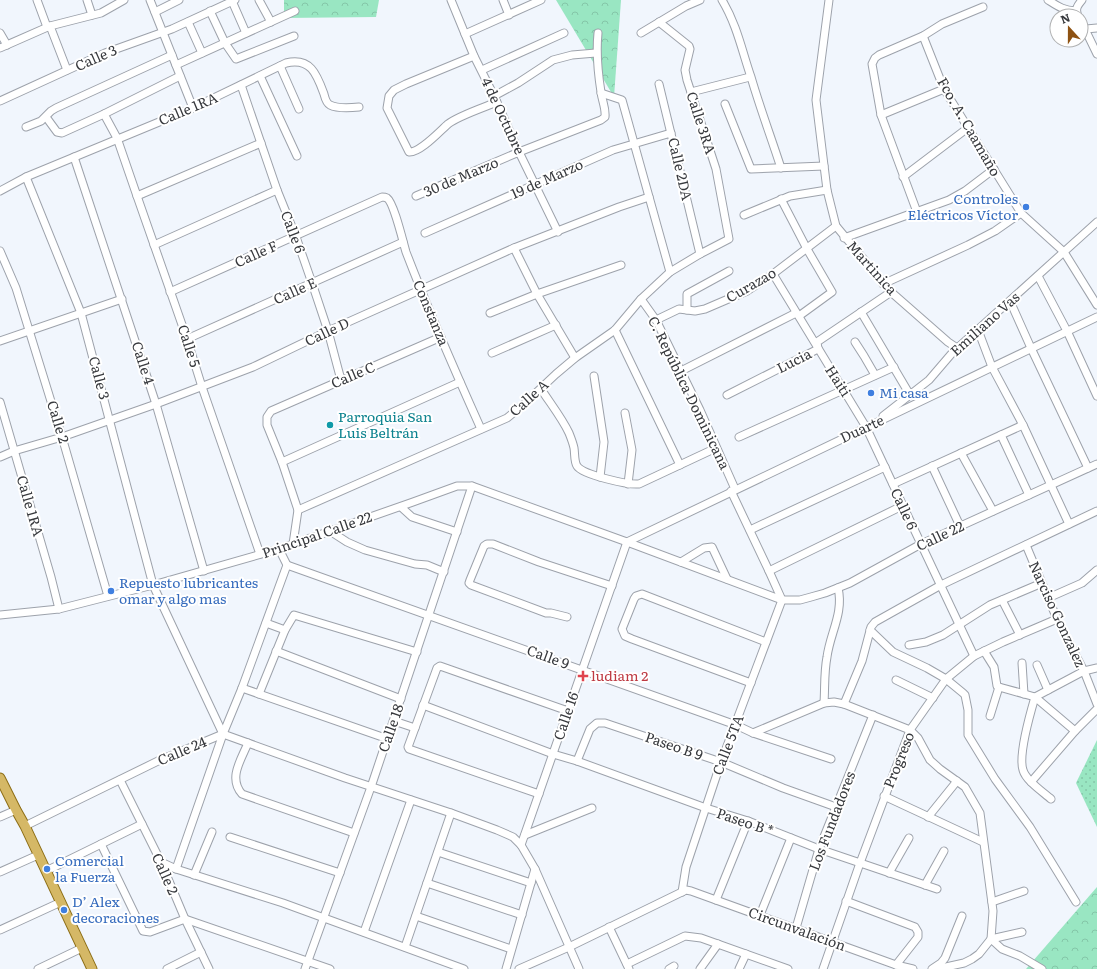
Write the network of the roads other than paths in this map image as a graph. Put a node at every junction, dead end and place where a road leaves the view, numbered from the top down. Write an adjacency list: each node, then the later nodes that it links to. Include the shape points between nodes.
1 (37, 0): 28 (street)
2 (87, 0): 23 (street)
3 (123, 0): 23 (street, via 101,13)
4 (150, 0): 22 (street)
5 (179, 0): 22 (street)
6 (259, 0): 26 (street)
7 (451, 0): 35 (street, 4 de Octubre)
8 (503, 0): 24 (street)
9 (541, 0): 24 (street)
10 (700, 0): 16 (street)
11 (722, 0): 52 (street, via 738,32)
12 (829, 0): 76 (street, Martinica, via 816,100)
13 (1048, 0): 18 (street)
14 (1082, 0): 19 (street)
15 (233, 1): 20 (street, Calle 3); 31 (street)
16 (684, 3): 27 (street)
17 (983, 7): 37 (street, via 942,24)
18 (1061, 8)
19 (1077, 8)
20 (210, 11): 25 (street, Calle 3); 39 (street)
21 (295, 11): 26 (street)
22 (155, 12): 30 (street)
23 (92, 15): 28 (street)
24 (509, 15): 35 (street)
25 (188, 22): 30 (street, Calle 3); 41 (street)
26 (271, 22): 31 (street)
27 (659, 22): 34 (street); 56 (street, Calle 3RA, via 689,46 685,70)
28 (49, 26): 40 (street); 48 (street)
29 (0, 33): 40 (street)
30 (162, 33): 44 (street); 48 (street, Calle 3)
31 (246, 33): 39 (street)
32 (564, 33): 49 (street)
33 (598, 33): 42 (street)
34 (641, 33)
35 (465, 34): 45 (street, 4 de Octubre)
36 (294, 36): 39 (street, via 237,59)
37 (923, 36): 55 (street, Fco. A. Caamaño); 65 (street, via 873,60)
38 (1089, 36): 43 (street)
39 (225, 43): 41 (street)
40 (3, 47)
41 (202, 53): 46 (street)
42 (596, 53): 57 (street); 58 (street, via 553,60)
43 (1097, 54)
44 (172, 55): 46 (street); 66 (street, via 56,108)
45 (474, 56): 49 (street, 4 de Octubre); 58 (street, via 406,84 394,90 389,96 387,108 409,152 431,140 451,121)
46 (176, 65): 50 (street)
47 (280, 66): 51 (street, Calle 1RA); 61 (street, Calle 1RA, via 292,62 307,65 314,70 330,105); 63 (street)
48 (67, 70): 59 (street, Calle 3)
49 (482, 70): 58 (street, 4 de Octubre)
50 (180, 76): 62 (street); 64 (street)
51 (260, 76): 54 (street, Calle 1RA); 74 (street)
52 (750, 77): 56 (street); 77 (street)
53 (659, 84): 69 (street, Calle 2DA)
54 (241, 85): 62 (street, Calle 1RA); 71 (street, Calle 6)
55 (944, 89): 65 (street); 68 (street, Fco. A. Caamaño)
56 (691, 92): 98 (street, Calle 3RA, via 716,169)
57 (601, 93): 72 (street, via 622,100); 73 (street, 30 de Marzo, via 606,110 605,117)
58 (496, 99): 73 (street, 4 de Octubre)
59 (0, 101)
60 (725, 104): 77 (street, via 752,169)
61 (358, 107)
62 (194, 108): 70 (street, Calle 1RA)
63 (299, 109)
64 (104, 114): 66 (street, via 59,134); 70 (street, Calle 5)
65 (881, 114): 80 (street)
66 (46, 117): 67 (street, via 41,122)
67 (26, 127)
68 (969, 127): 78 (street, Fco. A. Caamaño); 80 (street)
69 (671, 133): 72 (street, 19 de Marzo); 106 (street, Calle 2DA)
70 (117, 138): 75 (street, Calle 1RA); 85 (street, Calle 5)
71 (261, 143): 82 (street, Calle 6); 85 (street)
72 (635, 144): 81 (street, 19 de Marzo, via 613,150); 88 (street)
73 (519, 152): 81 (street, 4 de Octubre); 86 (street, 30 de Marzo)
74 (297, 156)
75 (74, 157): 79 (street, Calle 1RA); 118 (street, Calle 4)
76 (824, 166): 77 (street); 83 (street, Martinica)
77 (781, 168)
78 (994, 169): 90 (street, via 949,200); 91 (street, Fco. A. Caamaño)
79 (26, 177): 84 (street, Calle 1RA); 124 (street, Calle 3)
80 (903, 177): 90 (street)
81 (535, 185): 95 (street, 4 de Octubre); 96 (street, 19 de Marzo)
82 (277, 190): 97 (street, Calle 6); 101 (street)
83 (827, 190): 89 (street, via 795,194); 94 (street, Martinica)
84 (0, 191)
85 (137, 196): 101 (street, Calle 5)
86 (416, 196)
87 (385, 197): 97 (street, Calle F); 100 (street, Constanza, via 392,205)
88 (649, 197): 95 (street, Calle D); 109 (street)
89 (781, 199): 92 (street); 103 (street)
90 (917, 212): 99 (street)
91 (1021, 213): 105 (street, Fco. A. Caamaño); 113 (street, via 968,245)
92 (744, 215)
93 (1097, 222): 105 (street, Emiliano Vas)
94 (836, 226): 99 (street, Martinica); 103 (street, Curazao)
95 (558, 232): 102 (street, Calle D)
96 (425, 233)
97 (296, 237): 112 (street, Calle 6); 115 (street, Calle F)
98 (730, 238): 106 (street, Calle A)
99 (844, 238): 113 (street, Martinica)
100 (403, 242): 112 (street, Calle E); 114 (street, Constanza)
101 (154, 245): 115 (street, Calle 5)
102 (514, 248): 114 (street, Calle D); 117 (street)
103 (807, 249): 110 (street, Curazao); 126 (street, via 832,292)
104 (0, 251): 130 (street, Calle 2, via 16,288)
105 (1064, 252): 111 (street, Emiliano Vas); 121 (street, Fco. A. Caamaño)
106 (700, 254): 109 (street, Calle A)
107 (621, 265): 117 (street)
108 (729, 271): 122 (street, via 687,294)
109 (670, 272): 119 (street, Calle A)
110 (773, 274): 122 (street, Curazao, via 747,290 705,309); 126 (street, Haiti)
111 (1038, 276): 120 (street, Emiliano Vas); 134 (street)
112 (312, 284): 133 (street, Calle 6); 136 (street, Calle E)
113 (883, 284): 116 (street, Martinica)
114 (421, 290): 133 (street, Calle D); 135 (street, Constanza)
115 (170, 292): 136 (street, Calle 5)
116 (891, 292): 123 (street, Lucia); 139 (street, Martinica)
117 (537, 294): 125 (street); 129 (street)
118 (122, 299): 124 (street); 158 (street, Calle 4)
119 (640, 299): 128 (street, C. República Dominicana); 131 (street, Calle A)
120 (1010, 301): 132 (street, Emiliano Vas); 140 (street)
121 (1097, 306)
122 (687, 310): 128 (street, Curazao, via 678,310)
123 (861, 312): 141 (street, Lucia, via 817,342); 144 (street)
124 (81, 313): 130 (street); 160 (street, Calle 3)
125 (490, 313)
126 (798, 315): 141 (street, Haiti); 146 (street)
127 (1097, 317): 134 (street, Duarte)
128 (656, 320): 146 (street, C. República Dominicana)
129 (556, 325): 142 (street); 143 (street)
130 (29, 330): 137 (street); 165 (street, Calle 2)
131 (615, 330): 143 (street, Calle A); 173 (street)
132 (978, 330): 139 (street, Emiliano Vas); 145 (street)
133 (328, 331): 149 (street, Calle 6); 151 (street, Calle D, via 253,367)
134 (1067, 331): 140 (street, Duarte); 156 (street)
135 (441, 337): 149 (street, Calle C); 150 (street, Constanza)
136 (187, 339): 151 (street, Calle 5)
137 (0, 341)
138 (854, 342): 147 (street)
139 (957, 348): 155 (street, Emiliano Vas, via 929,380)
140 (1031, 348): 145 (street, Duarte); 176 (street)
141 (818, 349): 153 (street, Haiti); 154 (street, Lucia)
142 (492, 353)
143 (575, 358): 152 (street, Calle A)
144 (894, 367): 147 (street); 155 (street)
145 (992, 367): 161 (street, Duarte); 162 (street)
146 (681, 371): 167 (street, C. República Dominicana)
147 (875, 375): 153 (street)
148 (594, 376): 177 (street, via 604,442)
149 (341, 380): 171 (street, Calle C, via 271,411 266,417)
150 (460, 382): 163 (street, Constanza); 171 (street)
151 (202, 387): 158 (street, Calle D); 199 (street, Calle 5)
152 (541, 389): 163 (street, Calle A, via 507,418); 177 (street, via 569,432 577,467)
153 (843, 389): 161 (street, Haiti); 166 (street)
154 (728, 395)
155 (910, 395): 161 (street, Emiliano Vas)
156 (1097, 396)
157 (0, 402): 168 (street, Calle 1RA)
158 (156, 404): 160 (street, Calle D); 203 (street, Calle 4)
159 (625, 413): 178 (street, via 632,452)
160 (110, 421): 165 (street, Calle D); 208 (street, Calle 3)
161 (869, 425): 175 (street, Calle 6); 182 (street, Duarte)
162 (1023, 425): 164 (street); 180 (street)
163 (481, 429): 186 (street, Calle A)
164 (1001, 435): 169 (street); 183 (street)
165 (62, 437): 168 (street, Calle D); 212 (street, Calle 2)
166 (739, 437)
167 (716, 448): 173 (street); 182 (street, C. República Dominicana)
168 (14, 451): 170 (street, Calle D); 216 (street, Calle 1RA)
169 (961, 453): 174 (street); 187 (street)
170 (0, 457)
171 (282, 462): 186 (street)
172 (1097, 464): 176 (street, Calle 22)
173 (680, 465): 178 (street, via 639,484)
174 (932, 466): 179 (street); 190 (street)
175 (885, 467): 179 (street, Calle 6); 191 (street)
176 (1088, 468): 180 (street, Calle 22)
177 (600, 477): 178 (street)
178 (628, 484)
179 (893, 484): 184 (street, Calle 6)
180 (1051, 485): 183 (street, Calle 22); 189 (street)
181 (472, 486): 185 (street, Principal Calle 22, via 457,486); 193 (street, Calle 18); 194 (street, Principal Calle 22)
182 (733, 490): 191 (street, C. República Dominicana); 194 (street, Duarte)
183 (1029, 495): 187 (street, Calle 22)
184 (902, 506): 196 (street, Calle 6); 204 (street)
185 (401, 507): 192 (street, Principal Calle 22); 193 (street, via 412,517)
186 (298, 510): 195 (street)
187 (993, 511): 190 (street, Calle 22)
188 (1097, 511): 189 (street)
189 (1069, 524): 197 (street)
190 (960, 526): 196 (street, Calle 22)
191 (750, 530): 204 (street, C. República Dominicana)
192 (330, 531): 195 (street, Principal Calle 22); 205 (street, via 365,550 427,565)
193 (457, 532): 205 (street, Calle 18)
194 (627, 542): 200 (street, Principal Calle 22); 210 (street, Calle 16)
195 (293, 544): 198 (street, Principal Calle 22)
196 (921, 544): 209 (street, Calle 6); 211 (street, Calle 22)
197 (1026, 545): 207 (street, Narciso Gonzalez); 209 (street)
198 (279, 549): 199 (street, Principal Calle 22); 201 (street)
199 (260, 554): 203 (street, Principal Calle 22)
200 (681, 562): 206 (street, Principal Calle 22); 206 (street, via 704,548 712,547)
201 (287, 565): 218 (street, Calle 9); 221 (street)
202 (1097, 570): 213 (street, via 1082,583)
203 (204, 571): 208 (street, Principal Calle 22)
204 (770, 571): 214 (street, C. República Dominicana)
205 (444, 572): 218 (street, Calle 18)
206 (727, 579): 214 (street, Principal Calle 22)
207 (1042, 583): 213 (street, Narciso Gonzalez); 215 (street)
208 (153, 585): 212 (street, Principal Calle 22); 262 (street, Calle 3)
209 (941, 585): 222 (street, Calle 6); 224 (street, via 875,622)
210 (612, 586): 219 (street, via 493,544 484,546 470,580 471,585 546,613); 235 (street, Calle 16)
211 (838, 588): 214 (street, Calle 22, via 800,600); 248 (street, via 839,615 827,655)
212 (108, 596): 216 (street, Principal Calle 22)
213 (1048, 598): 220 (street, Narciso Gonzalez)
214 (782, 600): 226 (street, Calle 5TA)
215 (1002, 600): 222 (street); 225 (street)
216 (59, 609): 217 (street, Principal Calle 22)
217 (0, 615)
218 (430, 615): 230 (street, Calle 18); 235 (street, Calle 9)
219 (567, 617)
220 (1057, 619): 225 (street, Progreso); 236 (street, Narciso Gonzalez)
221 (266, 623): 223 (street); 240 (street)
222 (960, 625): 227 (street, via 934,639); 231 (street, Calle 6)
223 (285, 630): 228 (street); 230 (street, via 296,614)
224 (870, 630): 237 (street, via 893,652); 249 (street, via 862,661)
225 (1020, 635): 229 (street, Progreso)
226 (766, 642): 239 (street, Calle 5TA); 239 (street, via 642,594 634,599 622,629 625,636 632,639)
227 (909, 645)
228 (276, 651): 243 (street); 247 (street)
229 (984, 651): 231 (street, Progreso); 241 (street, via 994,667)
230 (417, 652): 247 (street, Calle 18)
231 (974, 656): 237 (street, Progreso)
232 (1022, 663): 244 (street)
233 (1037, 665): 242 (street)
234 (1097, 668): 236 (street)
235 (582, 670): 253 (street, Calle 16); 257 (street, Calle 9)
236 (1084, 671): 242 (street); 250 (street, Narciso Gonzalez)
237 (946, 678): 246 (street, Progreso); 320 (street, via 965,695 968,735 1030,827)
238 (896, 680): 246 (street)
239 (751, 683): 257 (street, Calle 5TA)
240 (242, 688): 243 (street); 262 (street)
241 (999, 688): 244 (street); 255 (street)
242 (1048, 690): 245 (street)
243 (259, 694): 263 (street)
244 (1024, 694): 245 (street)
245 (1035, 697): 260 (street); 272 (street, via 1021,758 1023,771)
246 (933, 698): 259 (street, Progreso)
247 (401, 699): 256 (street, Calle 18)
248 (824, 703): 249 (street); 261 (street)
249 (844, 704): 254 (street)
250 (1097, 704)
251 (423, 705): 253 (street, via 440,666); 258 (street); 265 (street, Paseo B *)
252 (1097, 709): 260 (street)
253 (568, 711): 265 (street, Calle 16)
254 (873, 715): 259 (street); 278 (street, Los Fundadores)
255 (990, 716)
256 (394, 721): 258 (street); 263 (street, Calle 18)
257 (736, 725): 261 (street, Calle 9); 268 (street, Calle 5TA)
258 (415, 728): 274 (street, via 409,748)
259 (910, 730): 271 (street, via 918,738 930,760); 275 (street, Progreso)
260 (1075, 731): 272 (street)
261 (753, 733): 266 (street, Calle 9)
262 (224, 734): 264 (street, Calle 24); 270 (street, Calle 24, via 158,761); 303 (street)
263 (388, 739): 273 (street, Calle 18)
264 (248, 743): 273 (street, Calle 24); 289 (street, via 235,776 235,783 242,794)
265 (553, 754): 267 (street, Paseo B *); 274 (street, Calle 16)
266 (831, 759)
267 (577, 761): 268 (street, Paseo B 9, via 590,729 600,722); 280 (street, Paseo B *)
268 (721, 762): 278 (street, Paseo B 9); 280 (street, Calle 5TA)
269 (0, 778): 281 (main road)
270 (120, 780): 286 (street, Calle 2); 287 (street, Calle 24)
271 (957, 781): 284 (street); 294 (street, via 965,787 980,813)
272 (1031, 782): 276 (street)
273 (371, 787): 277 (street, Calle 24); 289 (street, Calle 18)
274 (539, 794): 290 (street, Calle 16)
275 (884, 796): 284 (street); 302 (street, Progreso)
276 (1051, 799)
277 (411, 800): 282 (street, Calle 24); 330 (street)
278 (836, 807): 297 (street, Los Fundadores)
279 (592, 808): 290 (street)
280 (706, 808): 285 (street, Paseo B *); 315 (street, Calle 5TA, via 686,868)
281 (16, 810): 283 (street); 287 (main road)
282 (451, 813): 296 (street, Calle 24, via 513,837); 299 (street)
283 (0, 816)
284 (928, 817): 294 (street)
285 (748, 821): 292 (street, Paseo B *); 316 (street)
286 (142, 824): 295 (street); 301 (street, Calle 2)
287 (25, 826): 300 (main road)
288 (212, 832): 309 (street)
289 (354, 833): 307 (street, Calle 18)
290 (525, 835): 296 (street, Calle 16)
291 (230, 837): 307 (street)
292 (791, 838): 297 (street, Paseo B *); 322 (street)
293 (910, 838): 308 (street)
294 (983, 842): 319 (street)
295 (101, 844): 305 (street); 326 (street, via 143,931 150,932)
296 (521, 845): 304 (street)
297 (819, 850): 302 (street, Paseo B *); 328 (street, Los Fundadores)
298 (944, 851): 312 (street)
299 (438, 852): 310 (street); 311 (street)
300 (38, 855): 305 (main road); 306 (street)
301 (161, 862): 303 (street); 326 (street, Calle 2)
302 (860, 863): 308 (street, Paseo B *); 317 (street, Progreso)
303 (176, 869): 309 (street)
304 (535, 869): 311 (street); 336 (street)
305 (46, 871): 318 (main road)
306 (0, 872)
307 (340, 873): 325 (street, Calle 18)
308 (890, 873): 312 (street, Paseo B *)
309 (194, 875): 325 (street)
310 (427, 883): 321 (street); 323 (street)
311 (531, 883): 321 (street)
312 (925, 885): 313 (street, Paseo B *)
313 (937, 889)
314 (1024, 891): 319 (street)
315 (682, 892): 316 (street, Circunvalación, via 691,891); 327 (street)
316 (716, 900): 322 (street, Circunvalación)
317 (846, 901): 333 (street, Progreso); 342 (street, via 917,929 918,936)
318 (61, 902): 329 (street); 337 (main road)
319 (992, 902): 332 (street)
320 (1076, 902)
321 (522, 915): 338 (street)
322 (760, 915): 328 (street, Circunvalación)
323 (416, 916): 335 (street); 338 (street)
324 (962, 916): 359 (street, via 945,958)
325 (323, 918): 330 (street); 341 (street, Calle 18)
326 (185, 919): 339 (street, Calle 2); 341 (street)
327 (609, 927): 336 (street); 343 (street)
328 (796, 928): 333 (street, Circunvalación)
329 (0, 930)
330 (364, 932): 335 (street)
331 (1022, 932): 332 (street)
332 (991, 939): 360 (street, via 972,959); 361 (street, via 1002,949)
333 (832, 942): 342 (street, Circunvalación); 357 (street, Progreso)
334 (718, 944): 340 (street); 343 (street, via 685,936); 354 (street)
335 (405, 947): 350 (street)
336 (569, 947): 352 (street); 353 (street)
337 (82, 948): 344 (street); 345 (main road)
338 (511, 949): 351 (street)
339 (201, 952): 346 (street); 347 (street, Calle 2)
340 (746, 954): 355 (street); 356 (street)
341 (307, 961): 348 (street, Calle 18); 349 (street)
342 (896, 965): 358 (street, Circunvalación)
343 (628, 967)
344 (38, 969)
345 (92, 969)
346 (167, 969)
347 (209, 969)
348 (305, 969)
349 (330, 969)
350 (464, 969)
351 (506, 969)
352 (519, 969)
353 (579, 969)
354 (700, 969)
355 (739, 969)
356 (788, 969)
357 (823, 969)
358 (913, 969)
359 (932, 969)
360 (937, 969)
361 (1042, 969)

